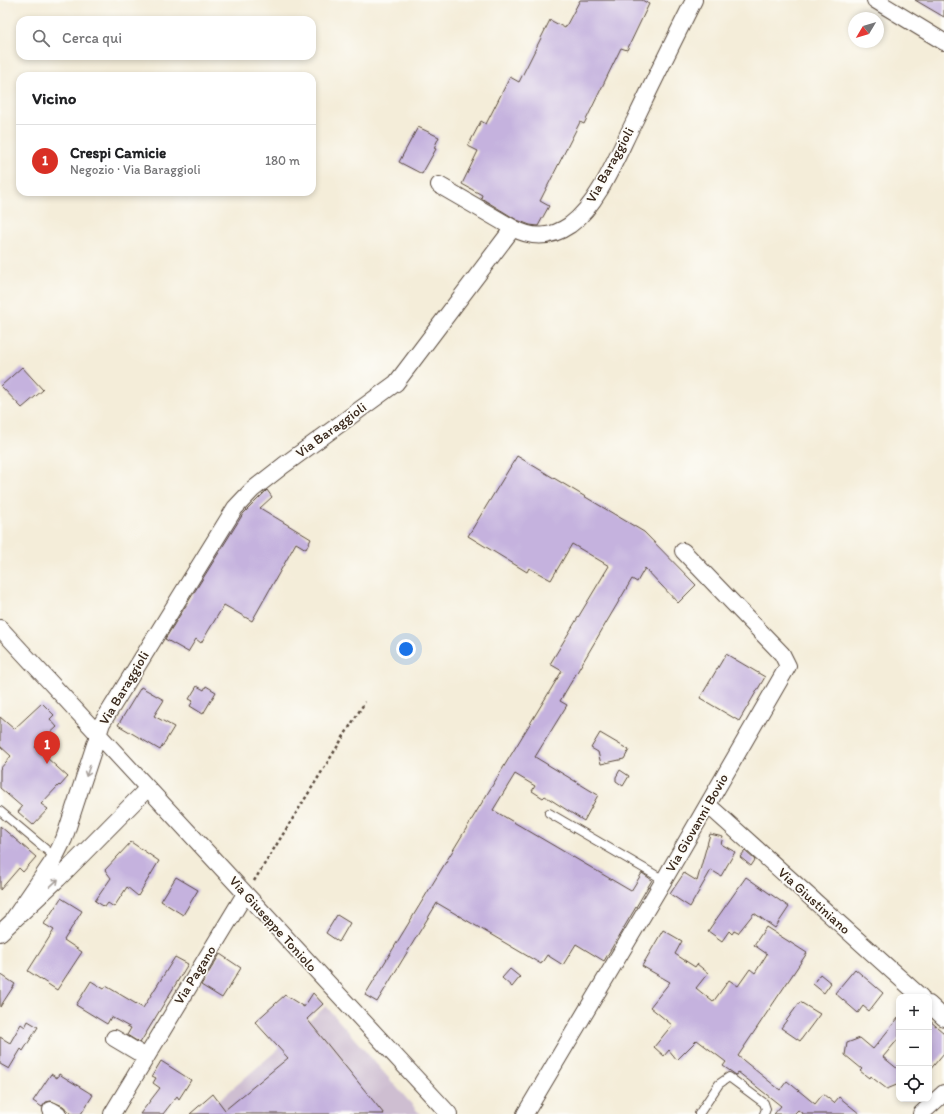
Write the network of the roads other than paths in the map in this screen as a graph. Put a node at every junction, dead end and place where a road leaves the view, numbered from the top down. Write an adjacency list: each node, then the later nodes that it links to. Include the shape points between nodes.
1 (694, 0): 6 (street, Via Baraggioli, via 612,165 589,205 571,224 552,235 530,236)
2 (875, 0): 3 (street)
3 (898, 6): 4 (street)
4 (944, 42)
5 (439, 185): 6 (street)
6 (513, 228): 9 (street, Via Baraggioli, via 396,383 284,465 252,490 235,508)
7 (683, 551): 11 (street, Via Giovanni Bovio, via 782,654 788,666)
8 (0, 628): 9 (street, Via Giuseppe Toniolo)
9 (98, 733): 10 (street, Via Giuseppe Toniolo); 14 (street, Via Baraggioli, one-way to 14, via 70,823)
10 (148, 789): 16 (street, Via Giuseppe Toniolo); 17 (street, Via Baraggioli, one-way to 10, via 58,879)
11 (708, 805): 15 (street, Via Giovanni Bovio); 19 (street, Via Giustiniano)
12 (0, 810): 14 (lane)
13 (549, 813): 15 (lane)
14 (55, 857): 17 (street, Via Baraggioli)
15 (664, 880): 27 (street, Via Giovanni Bovio)
16 (245, 894): 23 (street, Via Pagano); 26 (street, Via Giuseppe Toniolo)
17 (14, 918): 18 (street, Via Baraggioli)
18 (0, 933)
19 (918, 994)
20 (932, 1007): 21 (street)
21 (944, 1018)
22 (114, 1038): 23 (street)
23 (146, 1057): 25 (street, Via Pagano)
24 (944, 1093): 30 (street)
25 (112, 1114)
26 (449, 1114)
27 (525, 1114)
28 (698, 1114): 29 (lane, via 719,1084 729,1078 764,1103)
29 (764, 1114)
30 (921, 1114)

